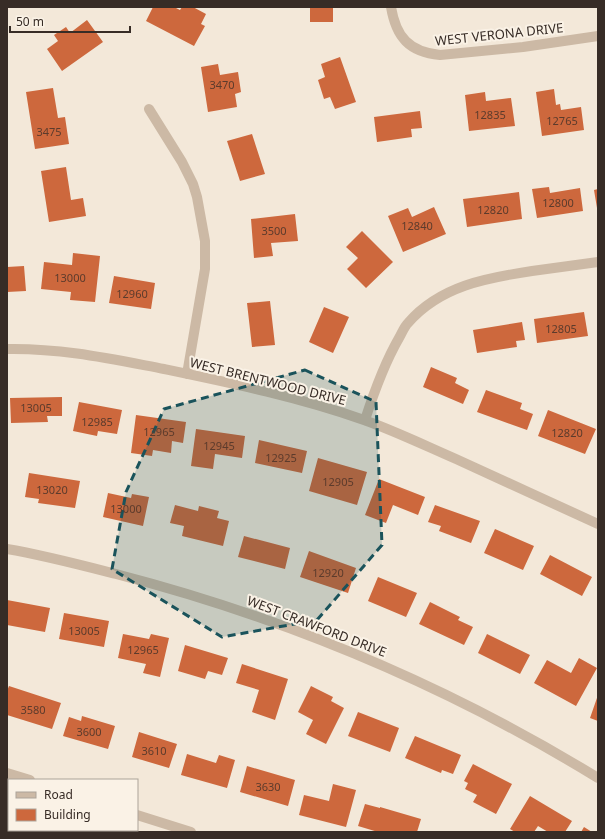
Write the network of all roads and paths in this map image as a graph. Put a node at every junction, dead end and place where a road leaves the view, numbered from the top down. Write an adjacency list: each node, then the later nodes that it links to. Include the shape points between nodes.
1 (391, 7): 2 (street, WEST VERONA DRIVE, via 401,36 416,49 440,56)
2 (598, 36)
3 (149, 109): 6 (street, via 193,184 205,241 205,269)
4 (598, 262): 7 (street, via 477,281 432,301 407,324 392,351)
5 (7, 349): 6 (street, WEST BRENTWOOD DRIVE, via 63,351 99,356)
6 (187, 374): 7 (street, WEST BRENTWOOD DRIVE, via 309,402)
7 (365, 420): 8 (street, WEST BRENTWOOD DRIVE)
8 (598, 524)
9 (7, 549): 11 (street, WEST CRAWFORD DRIVE, via 100,570 217,602 330,643 472,707)
10 (7, 772): 12 (street)
11 (598, 778)
12 (27, 779)
13 (138, 815): 14 (street)
14 (191, 832)

